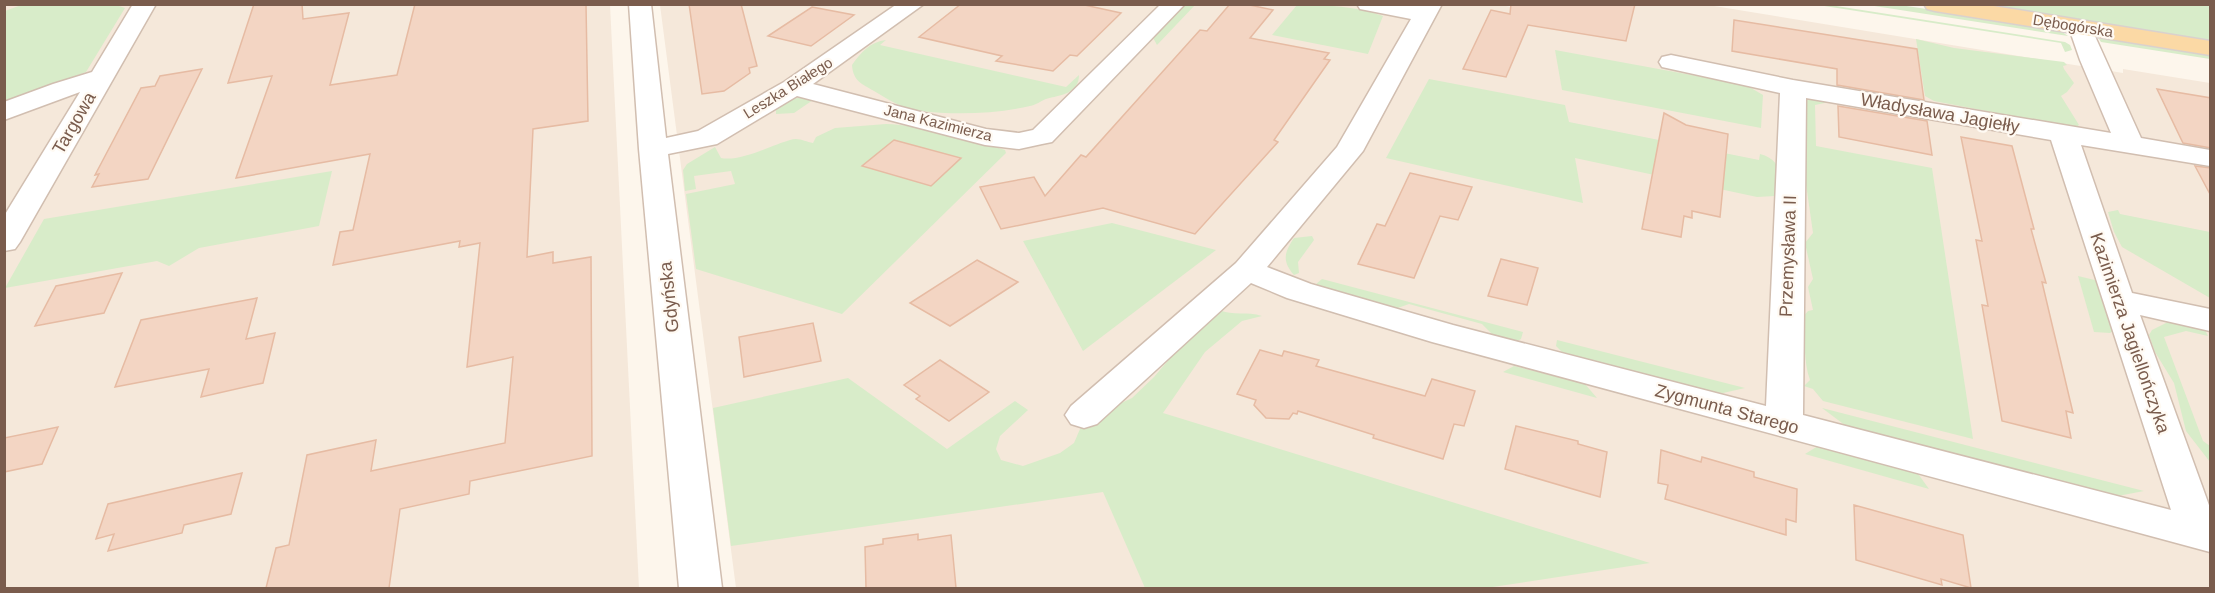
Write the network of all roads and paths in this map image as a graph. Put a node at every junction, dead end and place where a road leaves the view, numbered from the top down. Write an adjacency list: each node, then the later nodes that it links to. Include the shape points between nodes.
1 (145, 4): 12 (street, Targowa)
2 (640, 4): 18 (street, Gdyńska)
3 (913, 4): 13 (street, Leszka Białego)
4 (1174, 4): 13 (street, Jana Kazimierza, via 1042,136 1019,141 985,137)
5 (1368, 4): 8 (street)
6 (1935, 4): 7 (main road, Dębogórska)
7 (1961, 7): 9 (main road, Dębogórska)
8 (1428, 9): 21 (street, via 1349,151)
9 (2081, 28): 10 (main road, Dębogórska); 17 (street)
10 (2211, 48)
11 (1671, 62): 14 (street, Władysława Jagiełły)
12 (100, 78): 15 (street); 20 (street, Targowa)
13 (793, 87): 18 (street, Leszka Białego, via 707,138)
14 (1793, 88): 16 (street, Władysława Jagiełły); 25 (street, Przemysława II)
15 (4, 112)
16 (2063, 133): 17 (street, Władysława Jagiełły); 22 (street, Kazimierza Jagiellończyka)
17 (2129, 143): 19 (street, Władysława Jagiełły)
18 (653, 149): 27 (street, Gdyńska)
19 (2211, 158)
20 (4, 242)
21 (1247, 270): 24 (street); 25 (street, Zygmunta Starego, via 1299,291 1444,334)
22 (2118, 300): 23 (street); 26 (street, Kazimierza Jagiellończyka)
23 (2211, 320)
24 (1084, 415)
25 (1784, 424): 26 (street, Zygmunta Starego)
26 (2205, 534)
27 (700, 588)

